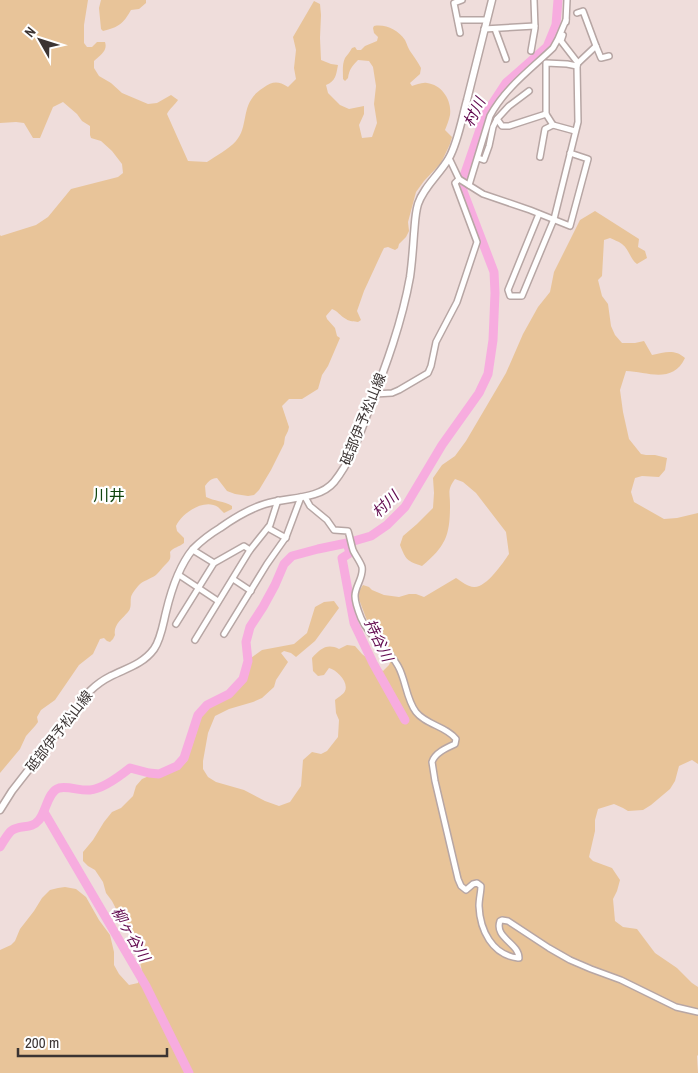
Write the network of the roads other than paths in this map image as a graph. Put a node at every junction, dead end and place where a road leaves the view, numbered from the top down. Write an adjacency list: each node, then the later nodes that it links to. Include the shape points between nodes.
1 (462, 0): 6 (street, via 454,3)
2 (492, 0): 7 (main road, 砥部伊予松山線)
3 (534, 0): 9 (street)
4 (567, 0): 8 (street)
5 (577, 13): 13 (street, via 584,10)
6 (458, 20): 7 (street); 12 (street)
7 (487, 20): 11 (main road, 砥部伊予松山線)
8 (566, 20): 17 (street, via 561,41); 26 (street, via 552,48 500,99 490,116)
9 (535, 26): 10 (street); 14 (street)
10 (495, 29): 11 (street); 16 (street)
11 (484, 30): 25 (main road, 砥部伊予松山線)
12 (460, 32)
13 (596, 46): 15 (street, via 601,58); 17 (street)
14 (531, 52)
15 (609, 56)
16 (506, 59)
17 (578, 64): 19 (street, via 546,63); 22 (street, via 578,122)
18 (529, 91): 20 (street)
19 (546, 114): 20 (street, via 509,126 502,126); 21 (street)
20 (497, 119): 26 (street, via 484,160)
21 (553, 125): 22 (street); 24 (street, via 545,129)
22 (575, 131): 23 (street)
23 (570, 153): 30 (street); 30 (street, via 588,159 570,226)
24 (540, 157)
25 (449, 158): 27 (street); 31 (main road, 砥部伊予松山線, via 424,191 418,205 404,308)
26 (478, 158): 28 (street)
27 (459, 179): 28 (street); 31 (street, via 455,183 477,242 457,302 436,342 428,373 392,393)
28 (468, 184): 29 (street, via 483,194)
29 (539, 214): 30 (street); 30 (street, via 508,290 510,296 522,296)
30 (554, 219)
31 (375, 394): 32 (main road, 砥部伊予松山線, via 354,448 333,484)
32 (303, 497): 33 (main road, 砥部伊予松山線); 35 (street); 48 (street, via 334,530 348,531 362,566 355,596 360,616 364,626 397,664 414,710 456,739 455,744 433,759 435,781 458,879 466,890 473,884 481,886 481,916 492,946 505,955 519,958 517,950 498,925 502,920 508,921 570,960 676,1007)
33 (278, 500): 34 (street); 36 (main road, 砥部伊予松山線, via 242,513)
34 (268, 528): 35 (street); 37 (street)
35 (286, 538): 42 (street)
36 (193, 550): 38 (street); 39 (main road, 砥部伊予松山線)
37 (250, 550): 38 (street, via 244,546); 40 (street)
38 (214, 563): 41 (street)
39 (178, 575): 41 (street); 47 (main road, 砥部伊予松山線, via 155,647 138,664 111,676 90,691)
40 (233, 579): 42 (street); 43 (street)
41 (199, 589): 43 (street); 44 (street)
42 (251, 590): 45 (street)
43 (218, 601): 46 (street)
44 (176, 624)
45 (224, 634)
46 (195, 640)
47 (0, 810)
48 (698, 1012)

